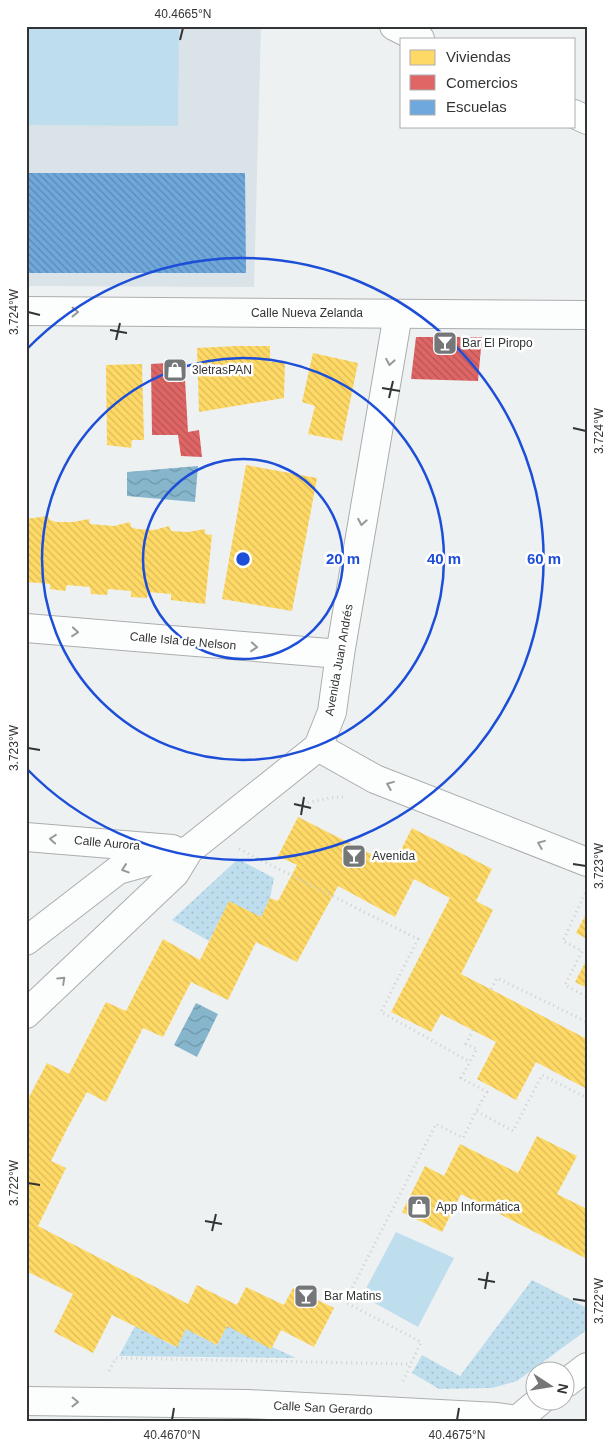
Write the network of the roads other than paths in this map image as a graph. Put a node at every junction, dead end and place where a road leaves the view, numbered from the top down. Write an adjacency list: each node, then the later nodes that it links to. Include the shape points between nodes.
1 (394, 26): 2 (street)
2 (418, 38)
3 (26, 311): 4 (street, Calle Nueva Zelanda, one-way to 4)
4 (398, 314): 5 (street, Calle Nueva Zelanda); 7 (street, Avenida Juan Andrés, one-way to 7)
5 (587, 315)
6 (26, 628): 7 (street, Calle Isla de Nelson, one-way to 7)
7 (340, 654): 8 (street, Avenida Juan Andrés, via 332,712)
8 (318, 747): 10 (street); 11 (street, one-way to 8, via 375,779)
9 (26, 836): 10 (street, Calle Aurora, one-way to 9)
10 (189, 850): 12 (street, one-way to 12, via 118,870); 13 (street, one-way to 10, via 175,873)
11 (587, 862)
12 (26, 941)
13 (26, 1014)
14 (587, 1367): 15 (street)
15 (576, 1375)
16 (26, 1402): 18 (street, Calle San Gerardo, one-way to 18)
17 (526, 1410): 20 (street, Calle San Gerardo)
18 (244, 1413): 19 (street, Calle San Gerardo)
19 (413, 1417): 20 (street, Calle San Gerardo)
20 (511, 1420)

